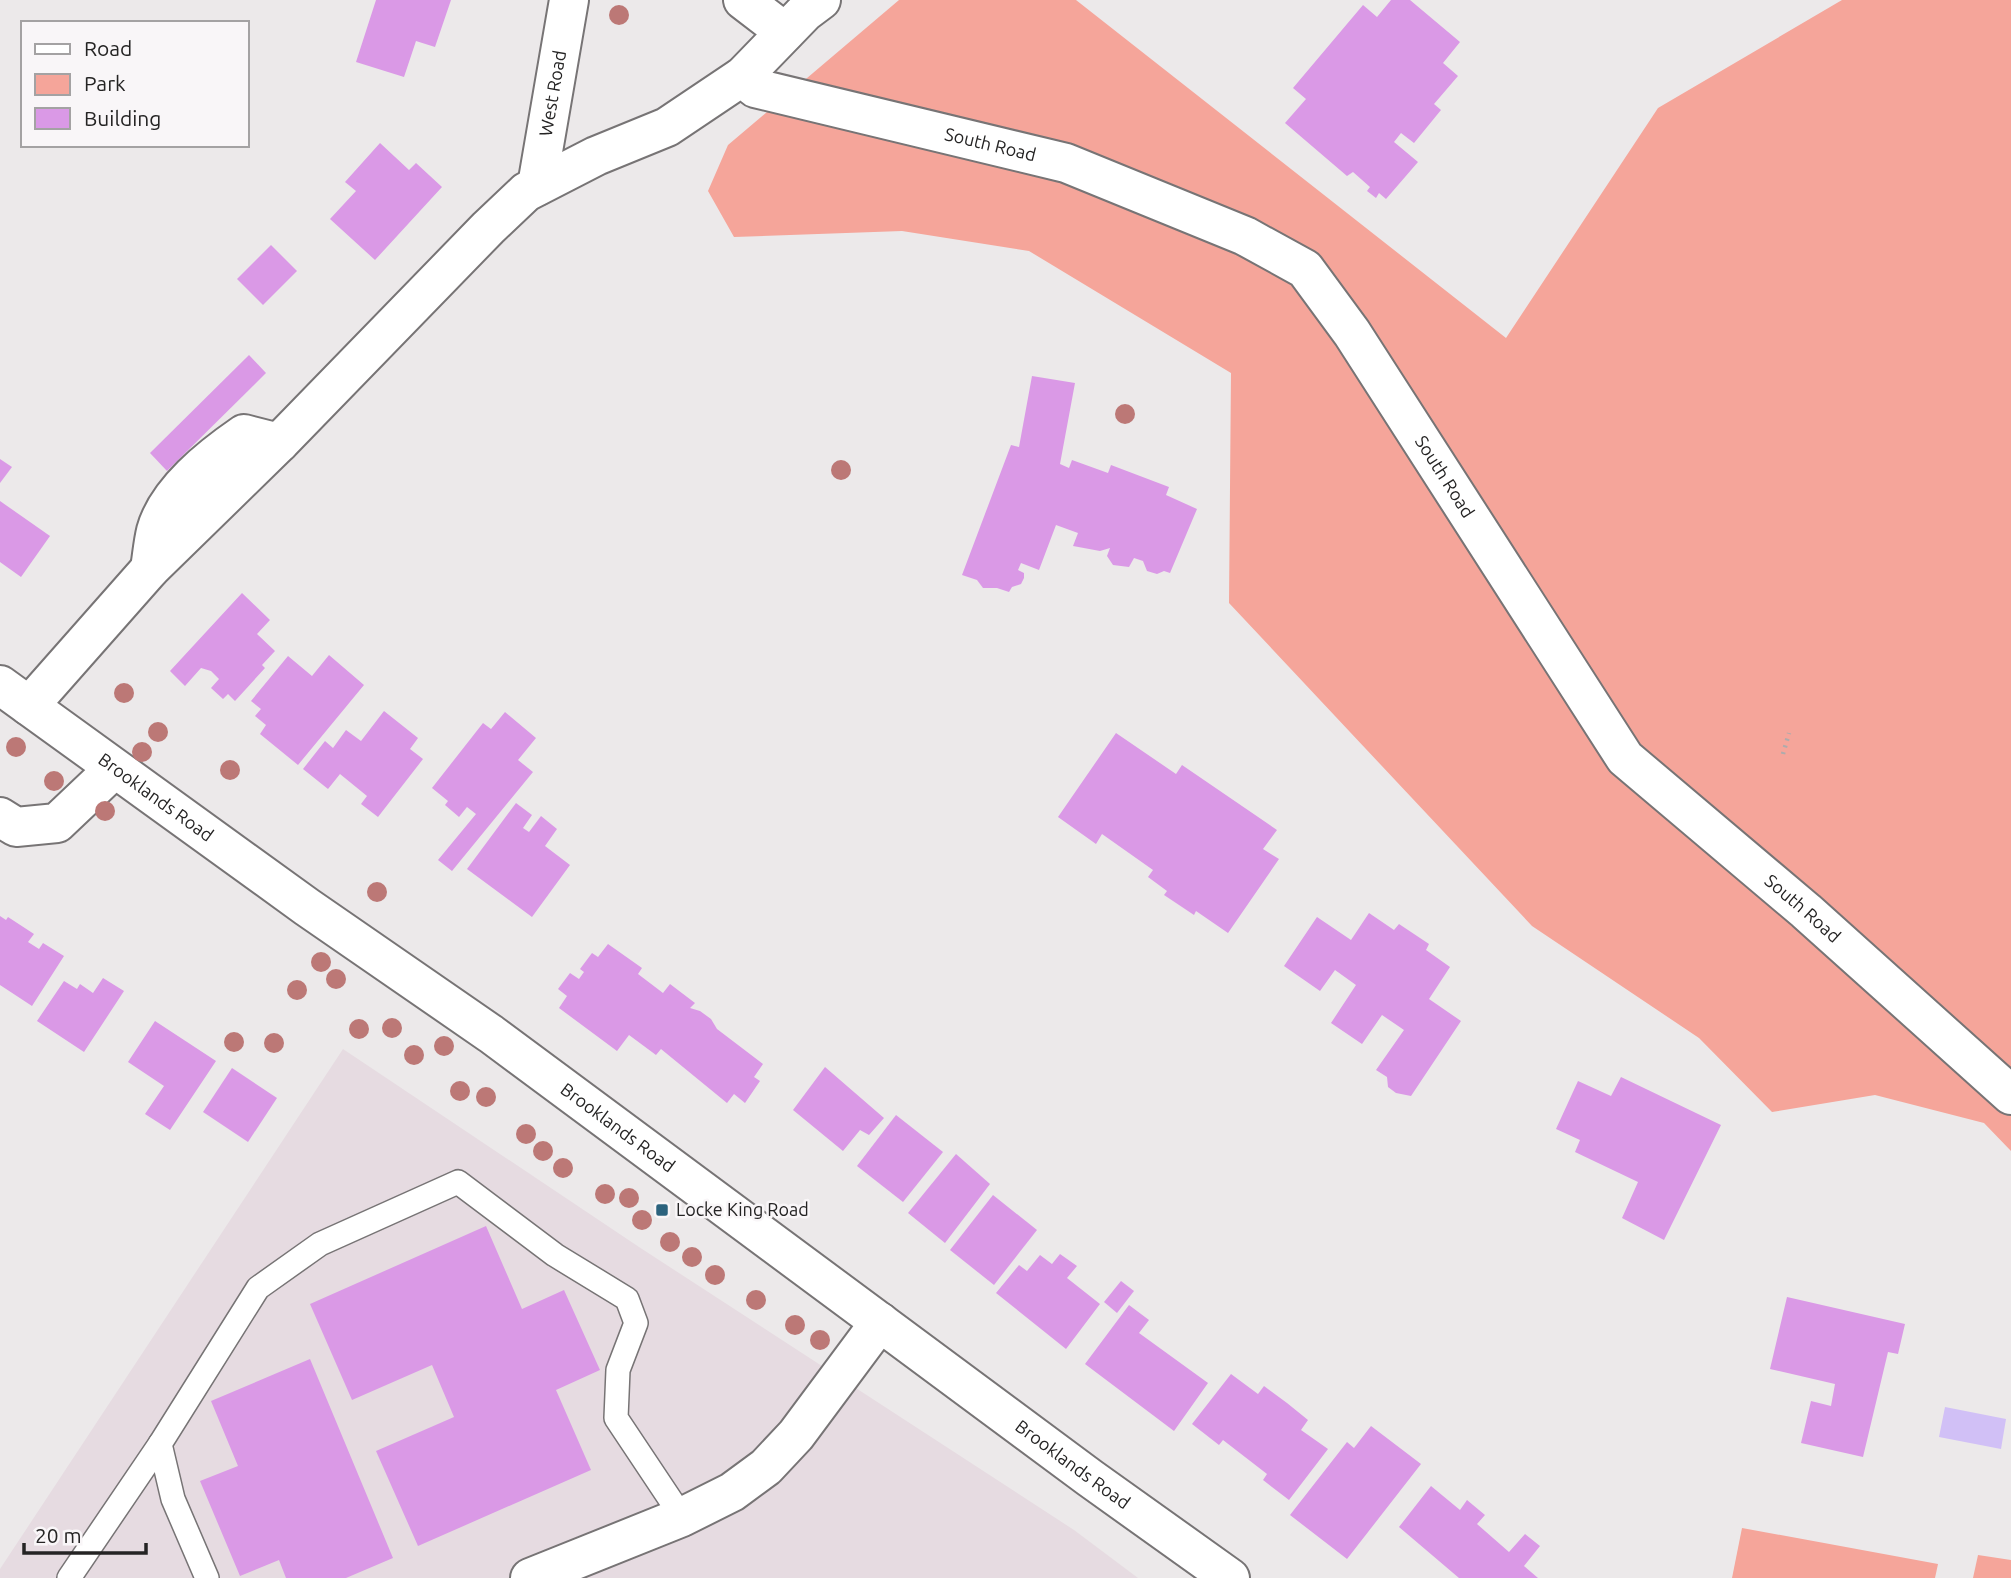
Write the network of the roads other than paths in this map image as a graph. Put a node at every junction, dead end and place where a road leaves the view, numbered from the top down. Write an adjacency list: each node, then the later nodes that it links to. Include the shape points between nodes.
1 (569, 0): 6 (street, West Road)
2 (743, 0): 4 (street)
3 (821, 0): 4 (street)
4 (785, 32): 5 (street)
5 (743, 76): 6 (street, via 667,127); 10 (street, South Road, via 755,88 1066,163 1245,236 1305,269 1352,333 1625,758 1806,911)
6 (537, 186): 7 (street, via 488,228 279,443)
7 (14, 696): 8 (street, Brooklands Road)
8 (114, 769): 9 (street, via 57,823 16,827); 11 (street, Brooklands Road, via 491,1034)
9 (0, 817)
10 (2011, 1095)
11 (880, 1322): 13 (street, via 796,1436 766,1467 732,1492); 17 (street, Brooklands Road)
12 (160, 1444): 13 (lane, via 257,1288 320,1244 458,1182 555,1255 627,1299 636,1324 618,1370 615,1418); 14 (lane); 15 (lane, via 173,1499)
13 (682, 1517): 16 (street)
14 (69, 1578)
15 (207, 1578)
16 (530, 1578)
17 (1230, 1578)

